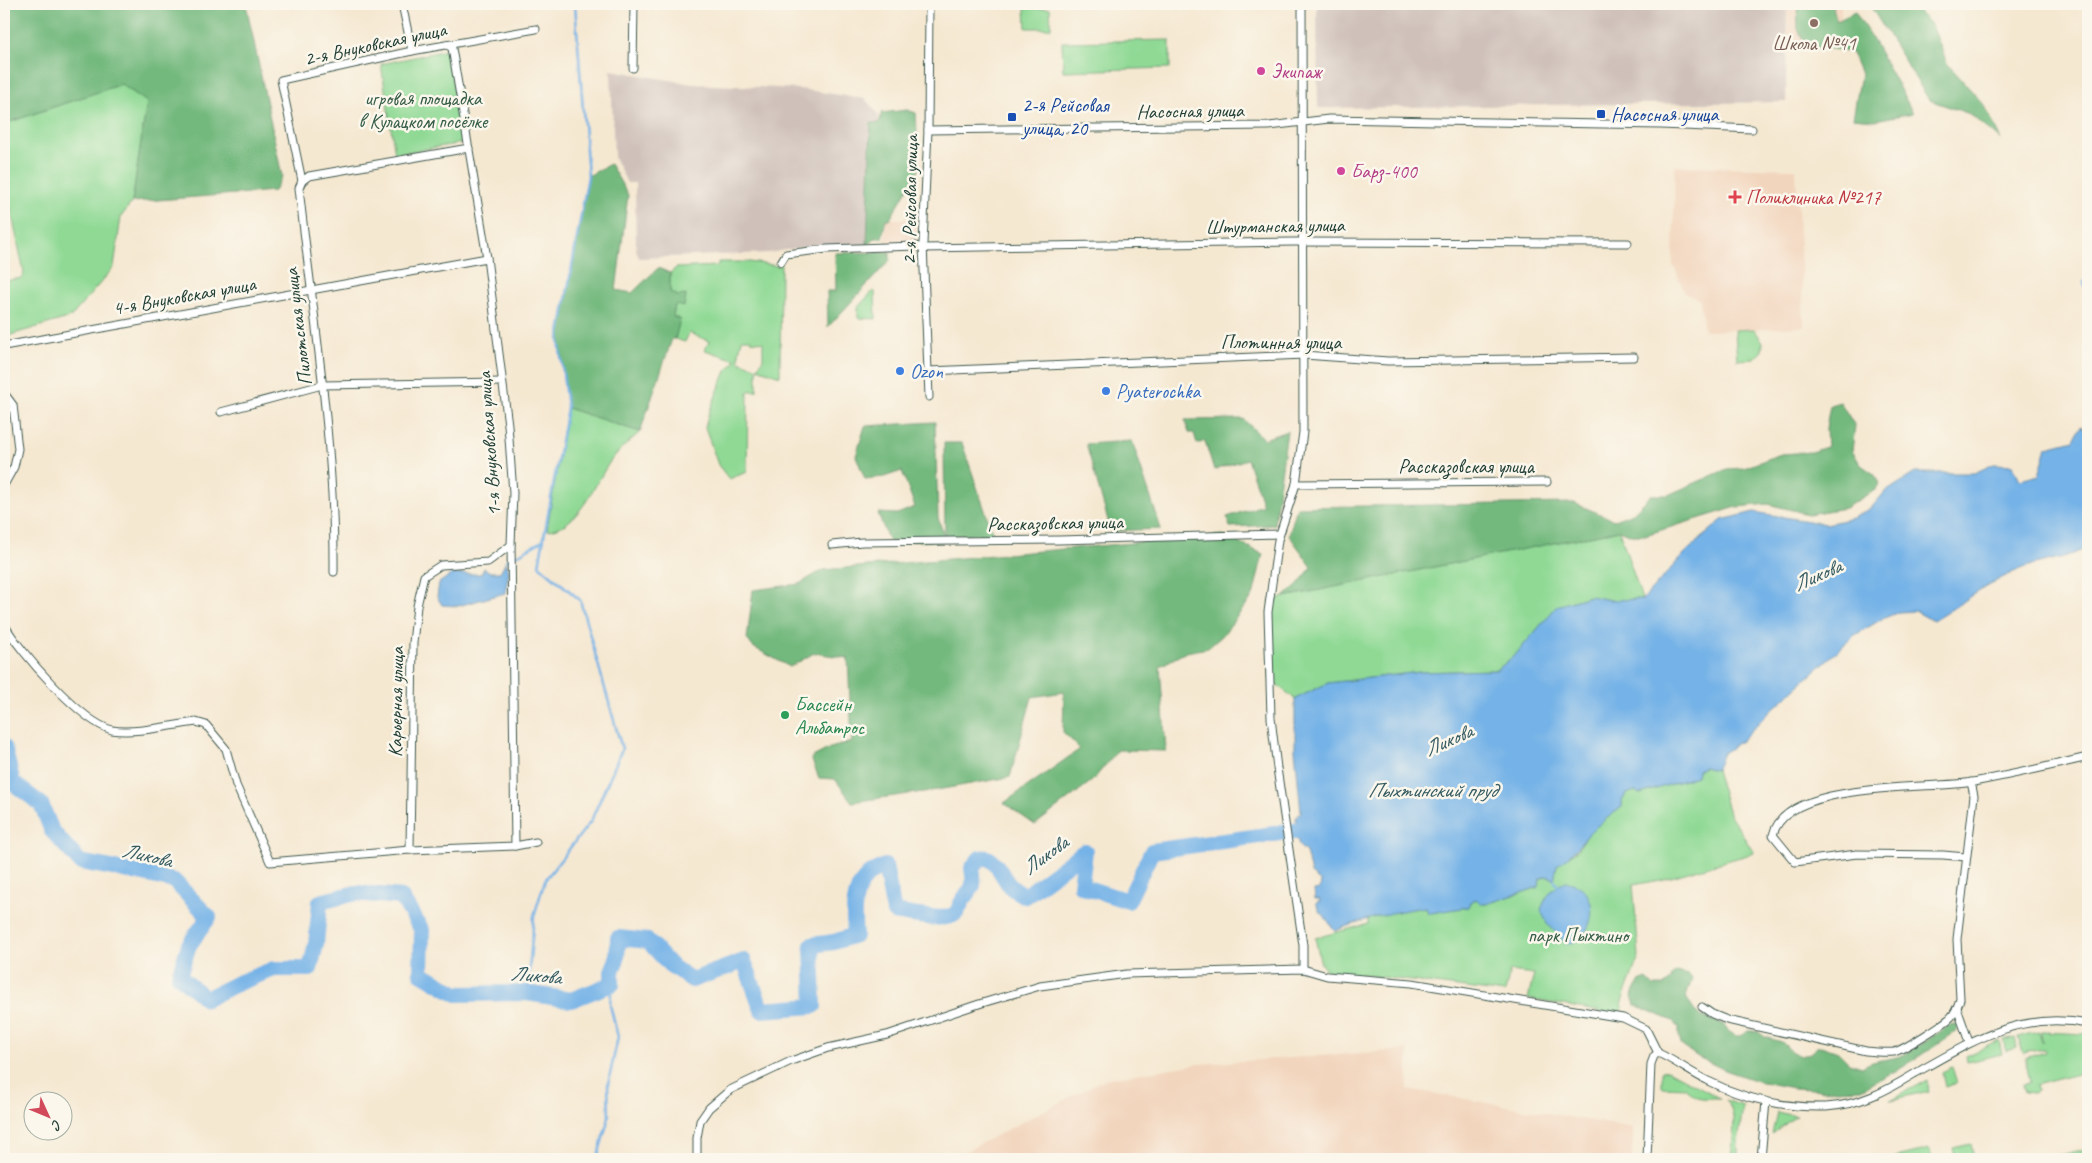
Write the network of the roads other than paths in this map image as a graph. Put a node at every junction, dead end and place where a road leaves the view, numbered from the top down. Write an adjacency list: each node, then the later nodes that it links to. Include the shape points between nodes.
1 (402, 4): 7 (street)
2 (634, 4): 8 (street)
3 (928, 4): 12 (street, 2-я Рейсовая улица)
4 (1302, 4): 10 (street)
5 (536, 29): 6 (street, 2-я Внуковская улица)
6 (447, 45): 7 (street, 2-я Внуковская улица); 13 (street, 1-я Внуковская улица, via 452,48)
7 (412, 51): 9 (street, 2-я Внуковская улица)
8 (633, 68)
9 (281, 80): 14 (street, Пилотская улица)
10 (1302, 121): 11 (street, Насосная улица); 12 (street, Насосная улица, via 1249,126); 15 (street)
11 (1752, 129)
12 (928, 130): 17 (street, 2-я Рейсовая улица)
13 (469, 148): 14 (street, via 309,176); 18 (street, 1-я Внуковская улица)
14 (302, 181): 20 (street, Пилотская улица, via 299,188)
15 (1302, 242): 16 (street, Штурманская улица); 17 (street, Штурманская улица); 22 (street)
16 (1628, 243)
17 (923, 248): 19 (street, Штурманская улица, via 826,249 786,254); 24 (street, 2-я Рейсовая улица)
18 (487, 258): 20 (street, 4-я Внуковская улица); 25 (street, 1-я Внуковская улица)
19 (781, 262)
20 (310, 290): 21 (street, 4-я Внуковская улица); 26 (street, Пилотская улица)
21 (4, 346)
22 (1304, 355): 23 (street, Плотинная улица, via 1388,361); 24 (street, Плотинная улица); 31 (street, via 1303,432)
23 (1634, 357)
24 (929, 371): 28 (street, 2-я Рейсовая улица)
25 (502, 382): 26 (street); 34 (street, 1-я Внуковская улица, via 513,493)
26 (322, 385): 29 (street); 36 (street, Пилотская улица, via 334,515)
27 (4, 393): 32 (street, via 13,405 18,449 14,467)
28 (929, 397)
29 (221, 412)
30 (1547, 482): 31 (street, Рассказовская улица)
31 (1296, 484): 33 (street)
32 (4, 485)
33 (1279, 534): 35 (street, Рассказовская улица); 44 (street, via 1268,612 1272,718)
34 (511, 545): 41 (street, 1-я Внуковская улица); 42 (street, Карьерная улица, via 488,562 441,565 424,576 416,606 413,643)
35 (832, 545)
36 (334, 572)
37 (4, 624): 42 (street, via 63,696 98,724 113,730 196,722 206,725 226,749 236,786 270,862)
38 (2088, 757): 39 (street)
39 (1971, 782): 43 (street, via 1974,796); 43 (street, via 1855,791 1810,801 1791,811 1773,835 1795,862 1857,854)
40 (536, 842): 41 (street)
41 (515, 846): 42 (street)
42 (410, 850)
43 (1966, 857): 46 (street, via 1957,939 1960,999)
44 (1304, 969): 49 (street, via 1327,976 1412,983 1624,1018 1646,1029); 51 (street, via 1127,974 1040,986 887,1035 828,1048 791,1061 730,1090 709,1108 700,1121)
45 (1702, 1007): 46 (street, via 1736,1022 1866,1051 1886,1052 1896,1052 1909,1045 1951,1017)
46 (1957, 1008): 48 (street)
47 (2088, 1024): 48 (street, via 2034,1021)
48 (1969, 1042): 50 (street, via 1877,1096 1826,1107)
49 (1658, 1053): 50 (street, via 1715,1084); 52 (street, via 1651,1064)
50 (1766, 1101): 53 (street)
51 (697, 1159)
52 (1647, 1159)
53 (1761, 1159)

